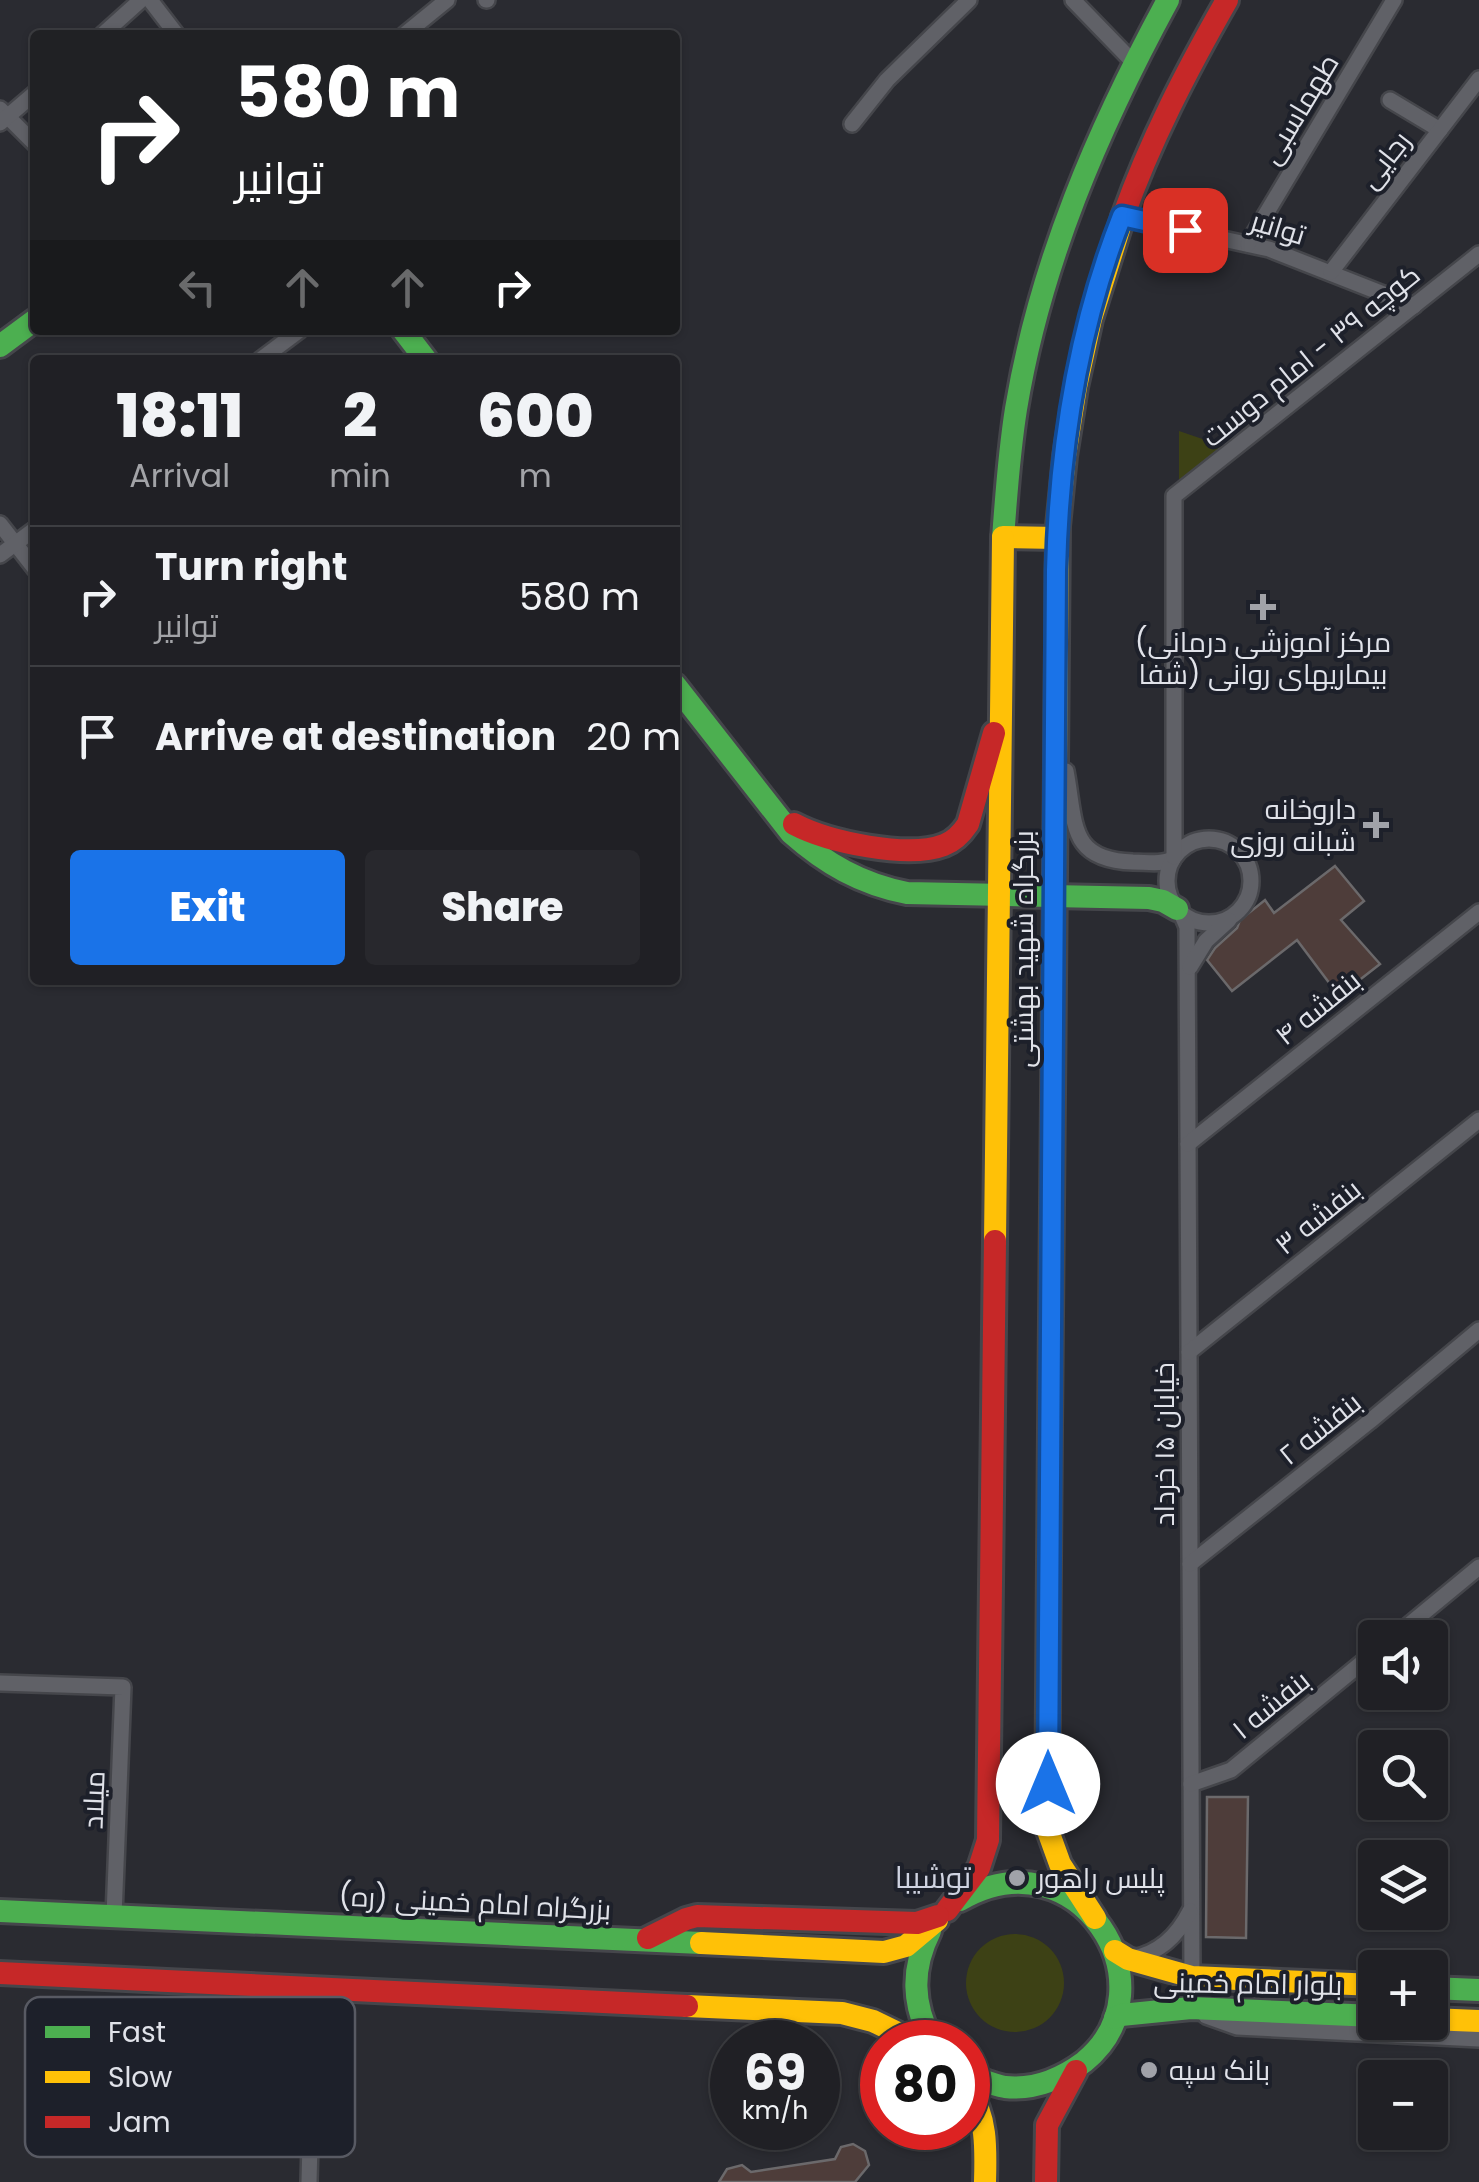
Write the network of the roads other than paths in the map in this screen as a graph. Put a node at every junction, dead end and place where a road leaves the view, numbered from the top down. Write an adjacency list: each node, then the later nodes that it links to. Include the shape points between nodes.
1 (141, 0): 9 (street)
2 (150, 0): 10 (street)
3 (448, 0): 11 (street)
4 (969, 0): 17 (street)
5 (1072, 0): 12 (street)
6 (1168, 0): 12 (main road, بزرگراه شهید بهشتی)
7 (1226, 0): 20 (main road, بزرگراه شهید بهشتی, via 1171,98)
8 (1394, 0): 21 (street, طهماسبی)
9 (108, 30)
10 (173, 30)
11 (410, 30)
12 (1133, 62): 33 (main road, بزرگراه شهید بهشتی, via 1085,166 1044,284 1017,405)
13 (1479, 79): 18 (street, رجایی)
14 (30, 97): 16 (street)
15 (1390, 100): 18 (street)
16 (3, 116): 19 (street)
17 (852, 124)
18 (1440, 130): 23 (street, رجایی)
19 (30, 140)
20 (1122, 216): 21 (street, توانیر); 34 (main road, بزرگراه شهید بهشتی, via 1074,393)
21 (1248, 244): 23 (street, توانیر)
22 (1479, 254): 24 (street, کوچه ۳۹ - امام دوست)
23 (1331, 272): 24 (street, توانیر)
24 (1414, 306): 42 (street, کوچه ۳۹ - امام دوست, via 1174,496)
25 (30, 324): 28 (main road)
26 (293, 335): 29 (street)
27 (407, 335): 30 (main road)
28 (0, 346)
29 (267, 355)
30 (422, 355)
31 (0, 524): 35 (street)
32 (30, 533): 35 (street)
33 (1003, 538): 34 (main road); 39 (main road, بزرگراه شهید بهشتی)
34 (1058, 538): 40 (main road, بزرگراه شهید بهشتی)
35 (15, 544): 36 (street); 37 (street)
36 (0, 555)
37 (30, 563)
38 (680, 692): 41 (main road)
39 (1000, 708): 41 (main road, via 970,818 949,844 928,849 849,843); 43 (main road, بزرگراه شهید بهشتی)
40 (1055, 709): 42 (street, via 1083,842 1110,860); 44 (main road, بزرگراه شهید بهشتی)
41 (773, 813): 43 (main road, via 814,852 877,887)
42 (1174, 858): 45 (street, via 1167,883); 47 (street, via 1202,839 1238,849 1252,882)
43 (998, 896): 44 (main road); 61 (main road, بزرگراه شهید بهشتی, via 988,1840 978,1868)
44 (1054, 897): 45 (main road, via 1154,899); 63 (main road, بزرگراه شهید بهشتی, via 1047,1828 1054,1854)
45 (1179, 911): 47 (street, via 1206,923); 48 (street, خیابان ۱۵ خرداد, via 1187,927)
46 (1479, 912): 50 (street, بنفشه ۴)
47 (1236, 914): 48 (street, via 1206,941)
48 (1187, 976): 50 (street, خیابان ۱۵ خرداد)
49 (1479, 1120): 52 (street, بنفشه ۳)
50 (1188, 1144): 52 (street, خیابان ۱۵ خرداد)
51 (1479, 1330): 53 (street, بنفشه ۲)
52 (1189, 1352): 53 (street, خیابان ۱۵ خرداد)
53 (1190, 1564): 58 (street, خیابان ۱۵ خرداد)
54 (1479, 1568): 55 (street)
55 (1415, 1620)
56 (1358, 1666): 58 (street, بنفشه ۱, via 1231,1770)
57 (0, 1683): 62 (street, میلاد, via 123,1687)
58 (1191, 1784): 59 (street, خیابان ۱۵ خرداد)
59 (1192, 1908): 64 (street, via 1168,1942); 66 (street, خیابان ۱۵ خرداد)
60 (0, 1910): 62 (main road, بزرگراه امام خمینی (ره))
61 (943, 1914): 62 (main road, بزرگراه امام خمینی (ره), via 918,1924 697,1916 643,1941); 63 (main road, via 980,1889 1028,1882 1070,1896); 77 (main road, بزرگراه شهید بهشتی, via 921,1950 914,1984)
62 (114, 1916)
63 (1096, 1918): 64 (main road, بزرگراه شهید بهشتی)
64 (1121, 1955): 66 (main road, بلوار امام خمینی); 74 (main road)
65 (0, 1973): 68 (main road)
66 (1192, 1977): 67 (main road, بلوار امام خمینی)
67 (1358, 1985)
68 (314, 1988): 71 (street); 76 (main road, via 842,2013)
69 (1448, 1989): 70 (main road)
70 (1479, 1990)
71 (314, 1997)
72 (1183, 2008): 73 (main road, بلوار امام خمینی); 74 (main road, بلوار امام خمینی); 79 (street, via 1237,2027)
73 (1358, 2015)
74 (1118, 2016): 80 (main road)
75 (1448, 2019): 78 (main road)
76 (869, 2020)
77 (921, 2020)
78 (1479, 2021)
79 (1479, 2039)
80 (1079, 2067): 81 (main road, via 1026,2088); 86 (main road, via 1048,2121)
81 (990, 2084)
82 (985, 2150): 85 (main road)
83 (310, 2157): 84 (street)
84 (309, 2182)
85 (986, 2182)
86 (1046, 2182)

